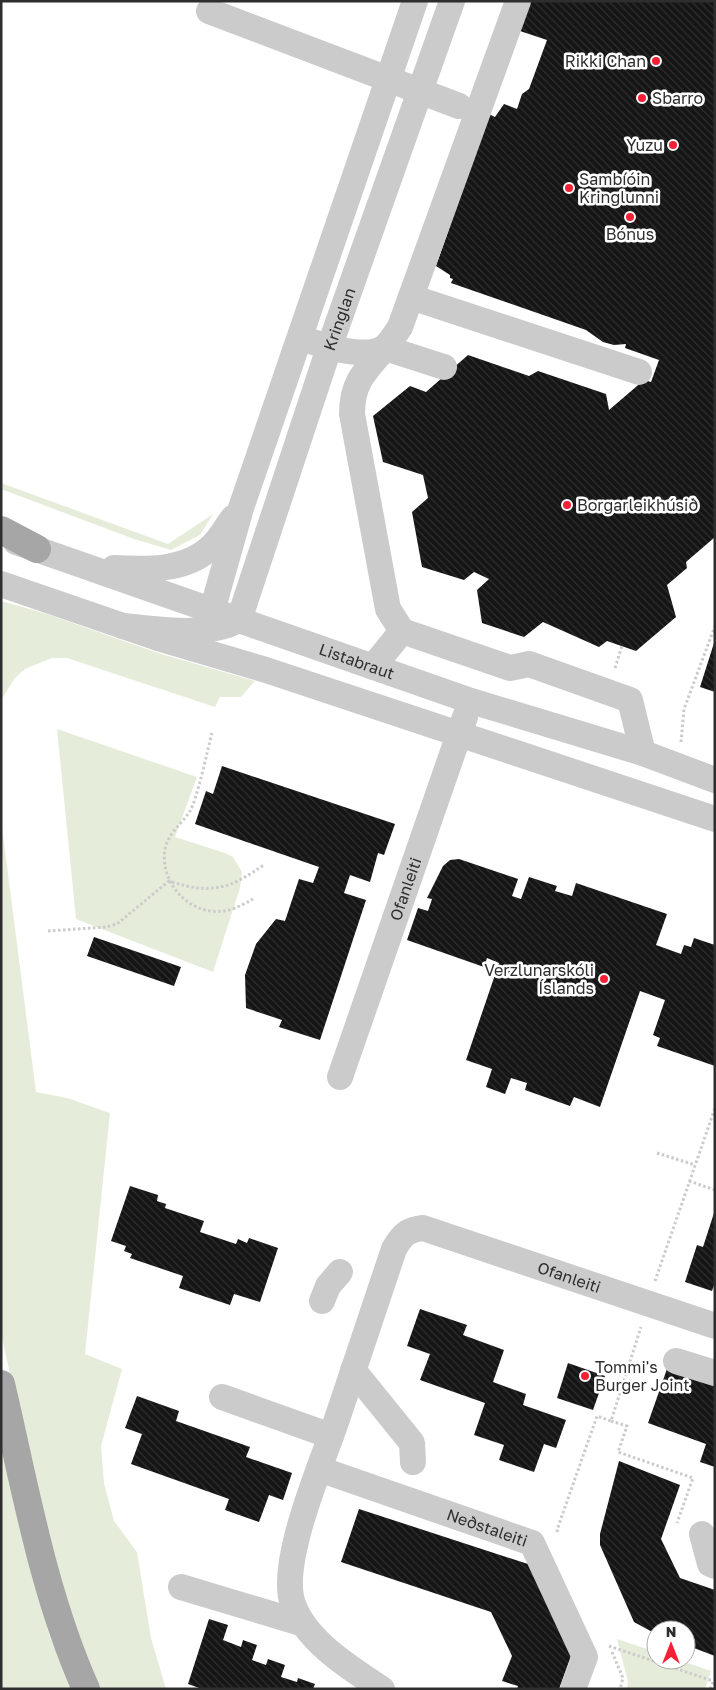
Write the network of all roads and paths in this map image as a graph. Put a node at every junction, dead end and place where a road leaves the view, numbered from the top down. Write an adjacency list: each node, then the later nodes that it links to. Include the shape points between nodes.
1 (415, 1): 5 (street, Kringlan)
2 (518, 1): 8 (street)
3 (449, 4): 6 (street, Kringlan)
4 (210, 11): 5 (street)
5 (388, 79): 6 (street); 9 (street, Kringlan)
6 (421, 91): 7 (street); 10 (street, Kringlan)
7 (459, 106)
8 (411, 297): 11 (street, via 400,327); 13 (street)
9 (301, 338): 10 (street); 14 (street, Kringlan)
10 (329, 348): 11 (street, via 346,352); 20 (street, Kringlan)
11 (385, 348): 12 (street); 23 (street, via 359,378 352,397 352,414 388,609)
12 (444, 367)
13 (639, 372)
14 (241, 508): 18 (street, via 211,547 189,562 147,570); 20 (street, Kringlan)
15 (1, 530): 17 (main road)
16 (1, 537): 17 (street, Listabraut)
17 (37, 550): 18 (street, Listabraut)
18 (84, 566): 20 (street, Listabraut)
19 (1, 584): 21 (street)
20 (224, 619): 21 (street, via 194,630); 24 (street, Listabraut); 25 (street)
21 (123, 626): 25 (street)
22 (715, 626): 29 (path, via 684,709)
23 (402, 631): 24 (street); 30 (street, via 510,668 529,664 630,700)
24 (373, 667): 26 (street, Listabraut)
25 (266, 670): 28 (street)
26 (471, 701): 28 (street, Ofanleiti); 30 (street, Listabraut)
27 (212, 733): 34 (path, via 191,810 167,839 164,861)
28 (460, 734): 32 (street); 37 (street, Ofanleiti)
29 (681, 742)
30 (643, 754): 31 (street, Listabraut)
31 (715, 780)
32 (715, 819)
33 (265, 864): 34 (path, via 228,886 198,888)
34 (169, 881): 35 (path, via 186,901 207,911 230,910); 36 (path, via 117,924)
35 (253, 899)
36 (48, 931)
37 (340, 1077)
38 (715, 1108): 40 (path)
39 (657, 1153): 40 (path)
40 (695, 1165): 41 (path)
41 (689, 1181): 42 (path); 44 (path)
42 (715, 1190)
43 (340, 1272): 45 (street, via 328,1286)
44 (654, 1282)
45 (322, 1302)
46 (715, 1326): 49 (street, Ofanleiti, via 423,1228 408,1230 394,1249)
47 (641, 1327): 53 (path)
48 (676, 1360): 50 (street)
49 (353, 1370): 54 (street); 55 (street, via 412,1443)
50 (715, 1373)
51 (1, 1384): 66 (main road, via 57,1609)
52 (222, 1397): 54 (street)
53 (610, 1421): 57 (path, via 627,1426 618,1452 693,1478); 59 (path, via 597,1416 557,1530)
54 (331, 1436): 56 (street)
55 (413, 1462)
56 (319, 1469): 62 (street, via 300,1523 290,1580 292,1602); 68 (street, Neðstaleiti, via 532,1543 585,1657)
57 (674, 1533)
58 (702, 1534): 60 (street, via 710,1564)
59 (561, 1539)
60 (715, 1566)
61 (181, 1587): 62 (street)
62 (301, 1623): 67 (street, via 344,1662)
63 (605, 1637): 64 (path)
64 (609, 1646): 65 (path); 69 (path, via 623,1678)
65 (714, 1680): 70 (path)
66 (86, 1689)
67 (382, 1689)
68 (573, 1689)
69 (620, 1689)
70 (710, 1689)

